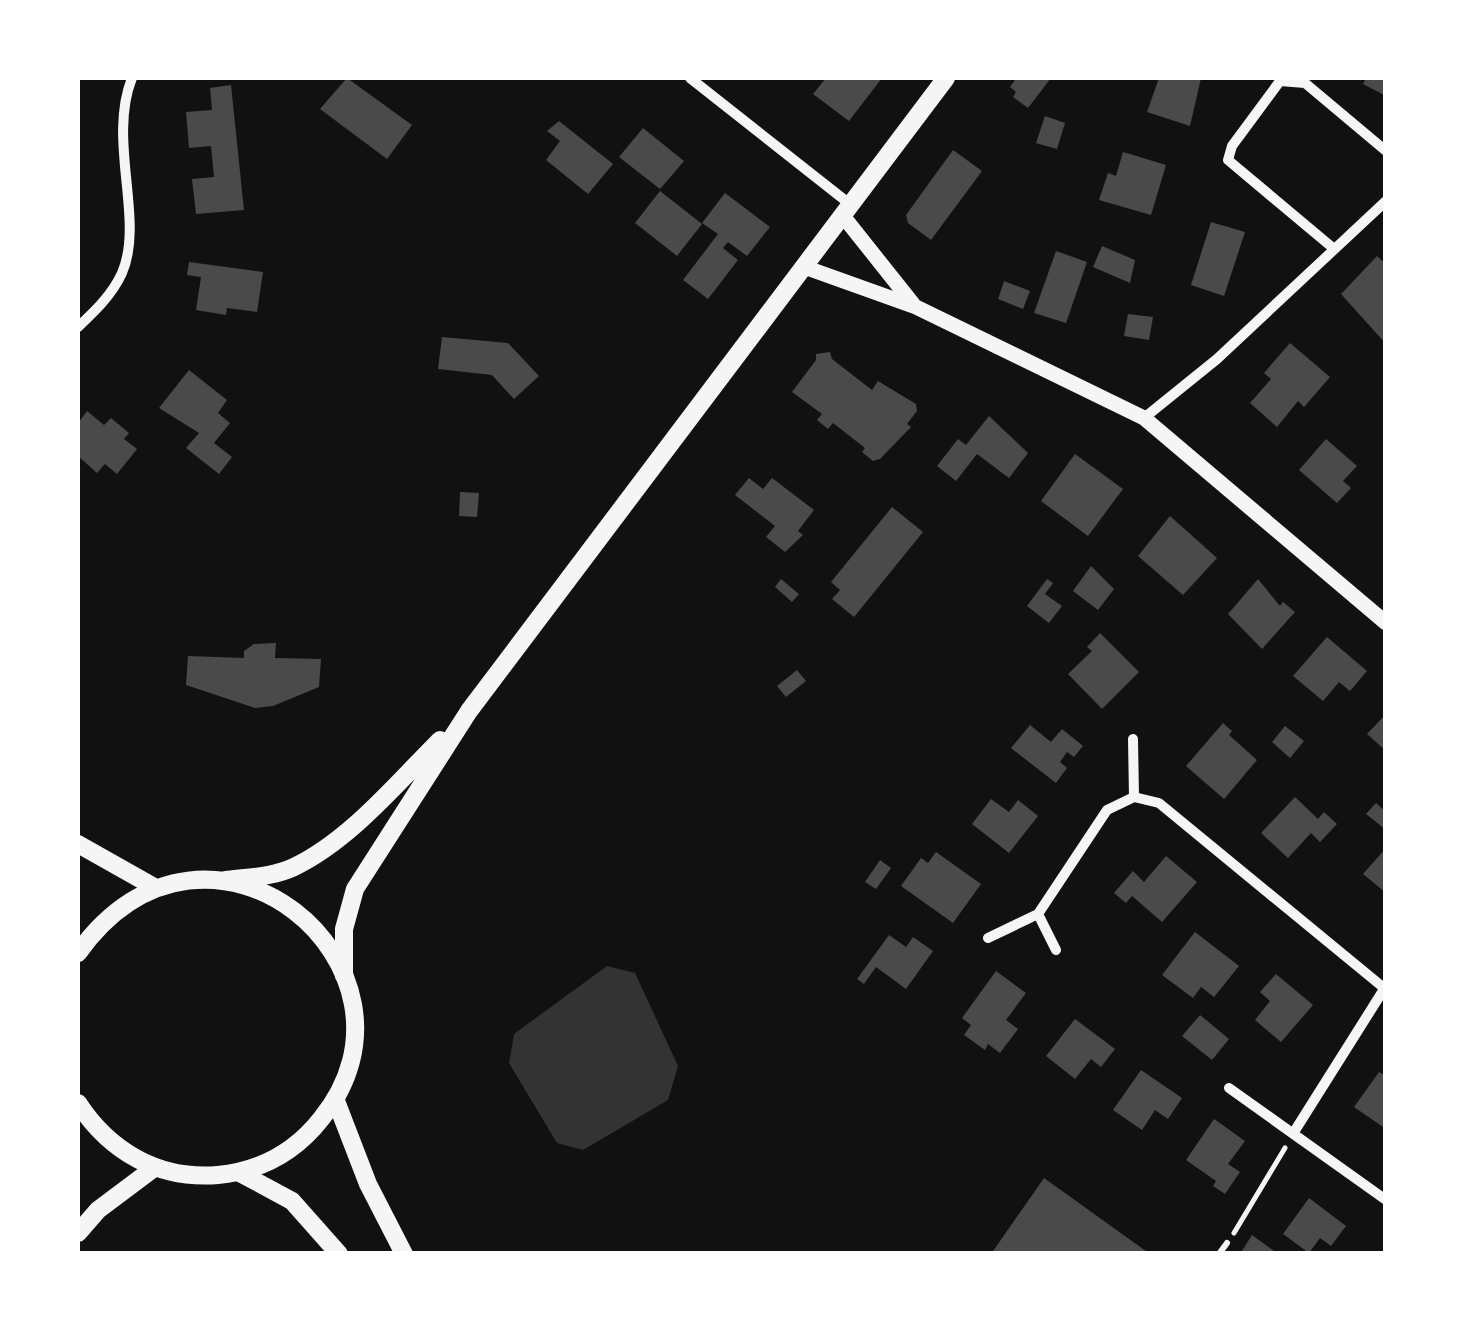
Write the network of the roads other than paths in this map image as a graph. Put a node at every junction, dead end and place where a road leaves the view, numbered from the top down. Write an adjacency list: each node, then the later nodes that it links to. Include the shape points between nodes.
1 (132, 78): 10 (street, via 120,132 129,242 123,270 105,301)
2 (694, 78): 6 (street)
3 (946, 78): 6 (main road)
4 (1386, 151): 7 (street, via 1305,83 1280,81 1232,146 1228,160)
5 (1386, 201): 7 (street)
6 (847, 210): 8 (main road); 9 (street)
7 (1333, 248): 11 (street)
8 (806, 268): 9 (street); 13 (main road)
9 (916, 308): 11 (street)
10 (78, 327)
11 (1144, 418): 12 (street)
12 (1386, 624)
13 (469, 712): 17 (main road, via 372,808 314,854 275,874); 23 (main road, via 355,889 344,929)
14 (1133, 740): 15 (street)
15 (1134, 797): 19 (street, via 1108,810); 24 (street, via 1159,803)
16 (78, 844): 18 (main road)
17 (226, 880): 18 (main road); 23 (main road, via 285,902 330,947)
18 (156, 888): 22 (main road, via 123,904)
19 (1038, 914): 20 (street); 21 (street)
20 (988, 938)
21 (1056, 950)
22 (78, 954)
23 (344, 976): 26 (main road, via 353,1042)
24 (1385, 987): 28 (street)
25 (1229, 1088): 28 (street)
26 (336, 1101): 30 (main road, via 308,1136 276,1159); 35 (main road)
27 (78, 1106): 29 (main road, via 124,1153)
28 (1294, 1132): 31 (street)
29 (154, 1168): 30 (main road, via 196,1176); 32 (main road)
30 (240, 1172): 34 (main road, via 292,1200)
31 (1386, 1200)
32 (78, 1233)
33 (1227, 1243): 36 (lane)
34 (339, 1254)
35 (404, 1254)
36 (1219, 1254)

